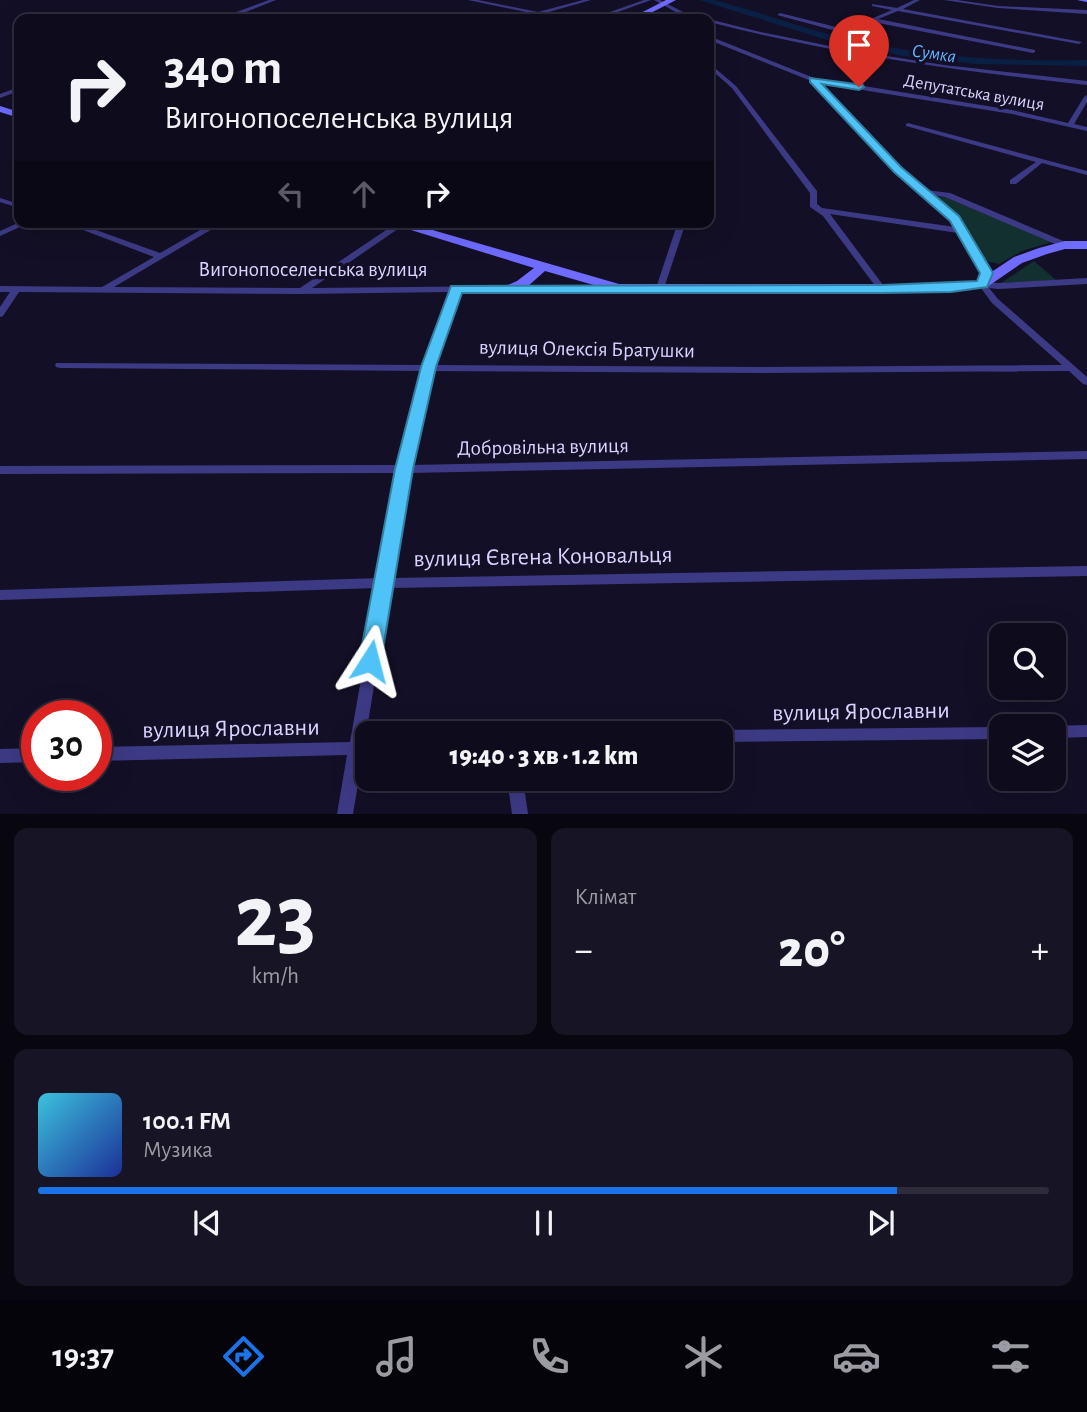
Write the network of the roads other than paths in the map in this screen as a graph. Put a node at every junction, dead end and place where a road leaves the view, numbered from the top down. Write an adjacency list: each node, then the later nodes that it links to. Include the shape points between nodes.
1 (284, 0): 9 (street)
2 (470, 0): 16 (street)
3 (589, 0): 16 (street)
4 (649, 0): 13 (street)
5 (918, 0): 12 (street)
6 (946, 0): 14 (street)
7 (1081, 0): 8 (main road)
8 (1087, 0)
9 (272, 1): 15 (street)
10 (664, 1): 21 (main road); 22 (street)
11 (874, 5): 12 (street)
12 (899, 9): 24 (street); 27 (street)
13 (613, 12)
14 (1087, 12)
15 (239, 13): 17 (street); 18 (street)
16 (534, 13): 19 (street); 20 (street)
17 (236, 14)
18 (244, 14)
19 (531, 14)
20 (540, 14)
21 (642, 14)
22 (680, 14)
23 (780, 15): 24 (street, via 840,30)
24 (873, 20): 28 (street)
25 (714, 21): 31 (street, via 857,53)
26 (714, 40): 30 (street)
27 (1079, 42)
28 (1032, 51)
29 (714, 69): 40 (street, via 734,87 814,193 813,205)
30 (813, 80): 34 (street, Депутатська вулиця); 39 (street)
31 (1087, 83)
32 (1087, 99): 34 (street)
33 (908, 125): 36 (street)
34 (1070, 125): 35 (street, Депутатська вулиця)
35 (1087, 129)
36 (1041, 161): 37 (street); 38 (street)
37 (1087, 173)
38 (1013, 182)
39 (925, 191): 46 (street); 47 (street, via 947,195)
40 (819, 209): 46 (street); 59 (street)
41 (83, 228): 49 (street)
42 (209, 228): 49 (street)
43 (391, 228): 61 (street)
44 (414, 228): 50 (main road)
45 (680, 228): 55 (street)
46 (964, 231): 52 (street, via 986,273)
47 (1065, 245): 48 (main road); 52 (main road, via 1018,260)
48 (1087, 245)
49 (160, 256): 60 (street)
50 (542, 267): 53 (main road, via 522,284); 54 (main road)
51 (1087, 281): 52 (street, Вигонопоселенська вулиця)
52 (982, 284): 59 (main road, Вигонопоселенська вулиця); 65 (street, via 995,301)
53 (508, 288): 54 (street, Вигонопоселенська вулиця); 58 (street, Вигонопоселенська вулиця)
54 (618, 288): 55 (main road, Вигонопоселенська вулиця)
55 (660, 288): 59 (main road, Вигонопоселенська вулиця)
56 (0, 289): 57 (street, Вигонопоселенська вулиця)
57 (16, 289): 60 (street, Вигонопоселенська вулиця); 62 (street)
58 (456, 289): 61 (street, Вигонопоселенська вулиця); 64 (street)
59 (883, 289)
60 (103, 290): 61 (street, Вигонопоселенська вулиця)
61 (301, 292)
62 (0, 314)
63 (60, 365): 64 (street, вулиця Олексія Братушки)
64 (428, 367): 65 (street, вулиця Олексія Братушки); 68 (street)
65 (1079, 372): 66 (street)
66 (1087, 382)
67 (1087, 455): 68 (street, Добровільна вулиця)
68 (404, 469): 69 (street, Добровільна вулиця); 71 (street)
69 (0, 470)
70 (1087, 571): 71 (street, вулиця Євгена Коновальця)
71 (382, 583): 72 (street, вулиця Євгена Коновальця); 73 (street)
72 (0, 595)
73 (365, 721)
74 (1087, 731): 75 (street)
75 (1066, 732)
76 (989, 733): 77 (street, вулиця Ярославни)
77 (733, 736)
78 (355, 749): 79 (street, вулиця Ярославни)
79 (112, 754)
80 (21, 755): 81 (street)
81 (0, 756)
82 (355, 776): 84 (street)
83 (517, 791): 85 (street)
84 (345, 814)
85 (520, 814)

